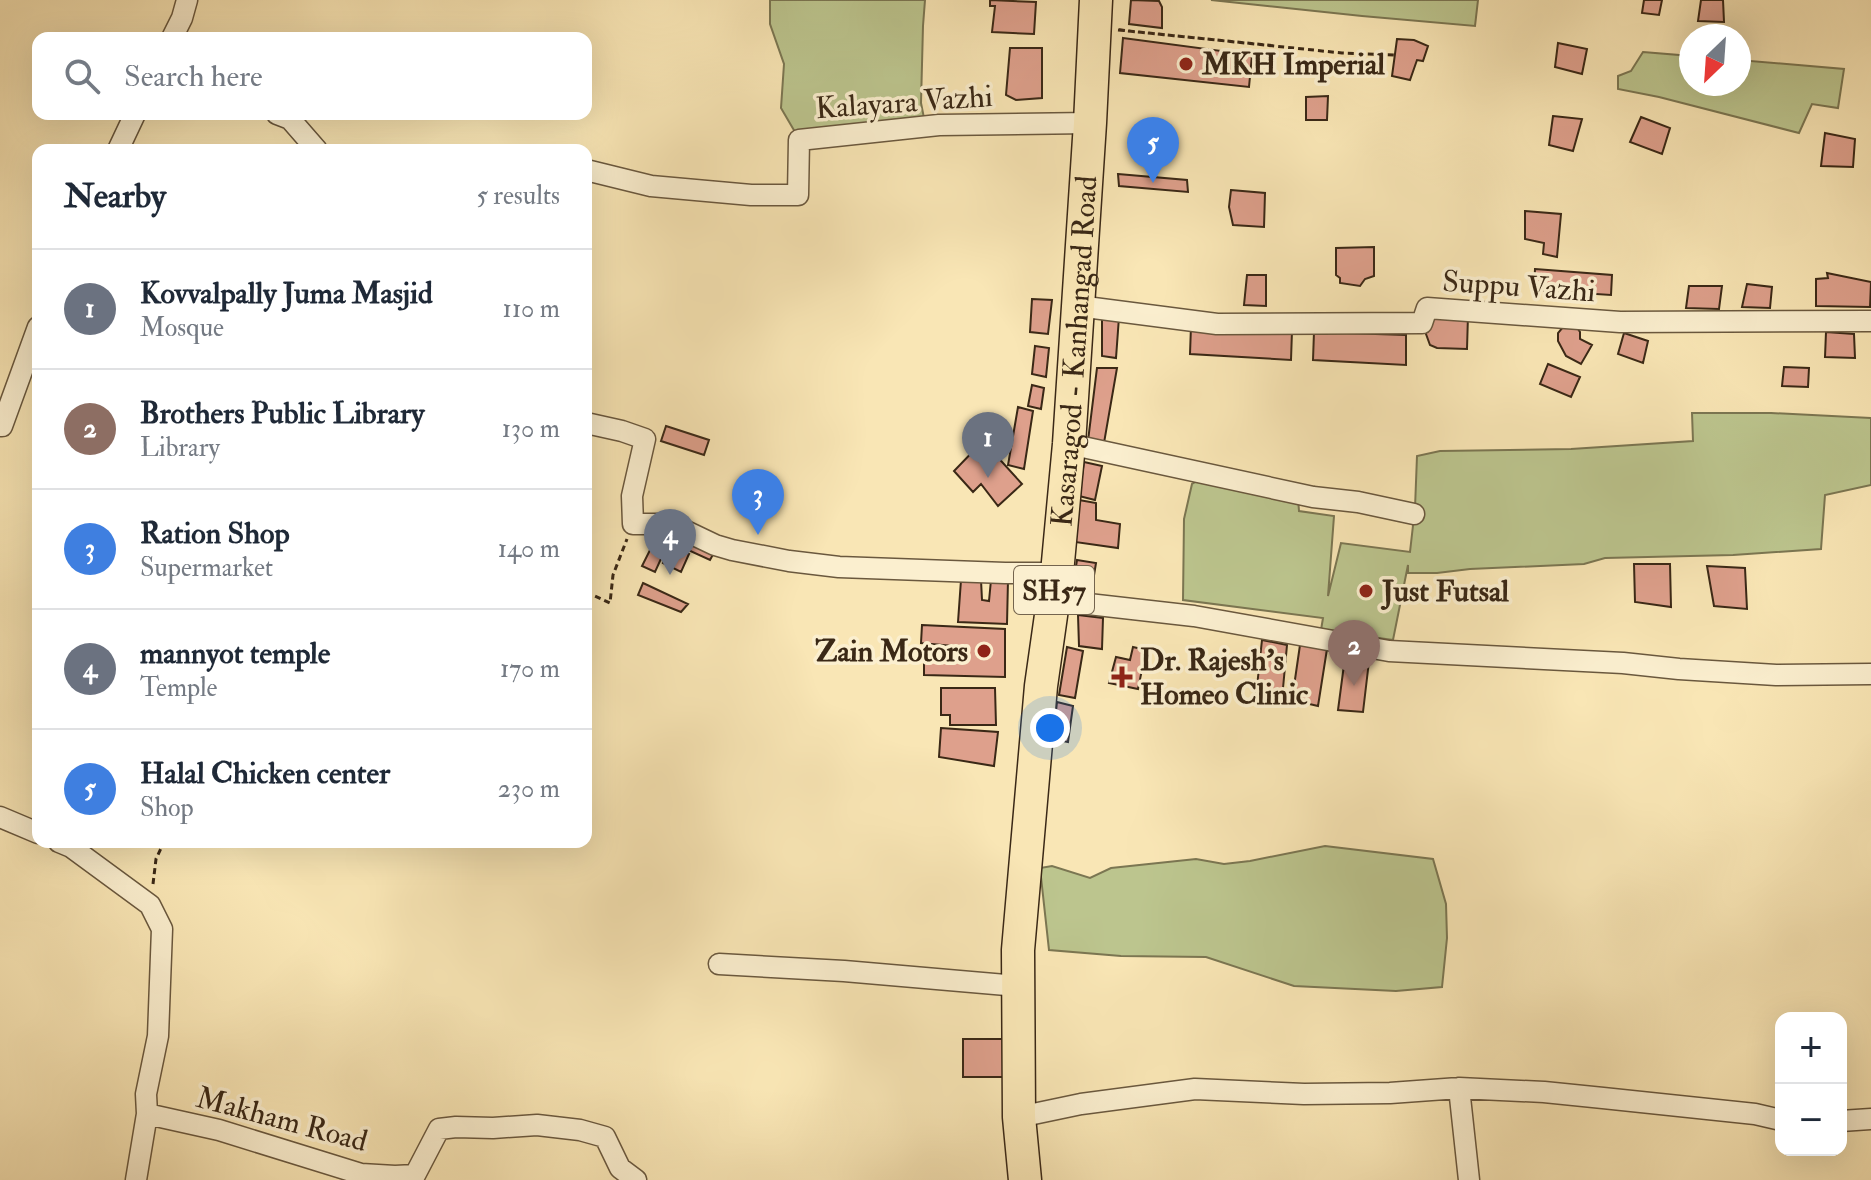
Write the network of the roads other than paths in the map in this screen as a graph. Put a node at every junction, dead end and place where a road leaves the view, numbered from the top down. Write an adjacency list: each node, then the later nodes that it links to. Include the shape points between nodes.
1 (187, 0): 3 (street)
2 (1095, 14): 6 (main road, Kasaragod - Kanhangad Road / SH57)
3 (175, 32)
4 (132, 120): 7 (street)
5 (291, 120): 8 (street)
6 (1090, 123): 9 (street, Kalayara Vazhi, via 939,125 799,140 798,195 651,186); 10 (main road, Kasaragod - Kanhangad Road / SH57)
7 (121, 144)
8 (312, 144)
9 (592, 171)
10 (1078, 306): 11 (street, Suppu Vazhi, via 1217,324 1422,323 1427,308 1620,322); 15 (main road, Kasaragod - Kanhangad Road / SH57)
11 (1871, 321)
12 (32, 344): 14 (street)
13 (592, 424): 17 (street, via 645,439 632,496 633,524 671,524 715,545 789,561 1005,573)
14 (0, 426)
15 (1069, 444): 16 (street); 17 (main road, Kasaragod - Kanhangad Road / SH57)
16 (1414, 514)
17 (1055, 586): 18 (street, via 1389,651 1776,675); 23 (main road, Kasaragod - Kanhangad Road / SH57, via 1041,686)
18 (1871, 674)
19 (0, 817): 20 (street)
20 (32, 830)
21 (72, 848): 25 (street, via 150,905 162,929 158,1036)
22 (719, 964): 23 (street)
23 (1018, 986): 26 (main road, Kasaragod - Kanhangad Road / SH57)
24 (1459, 1088): 26 (street, via 1304,1094 1195,1089); 28 (street, via 1544,1092); 33 (street)
25 (147, 1114): 30 (street); 31 (street, Makham Road, via 219,1130 361,1174 395,1176 415,1175 439,1129 537,1125 580,1130 605,1137 620,1168)
26 (1019, 1117): 32 (main road, Kasaragod - Kanhangad Road / SH57)
27 (1871, 1119): 29 (street)
28 (1775, 1120)
29 (1847, 1121)
30 (136, 1180)
31 (636, 1180)
32 (1025, 1180)
33 (1469, 1180)

